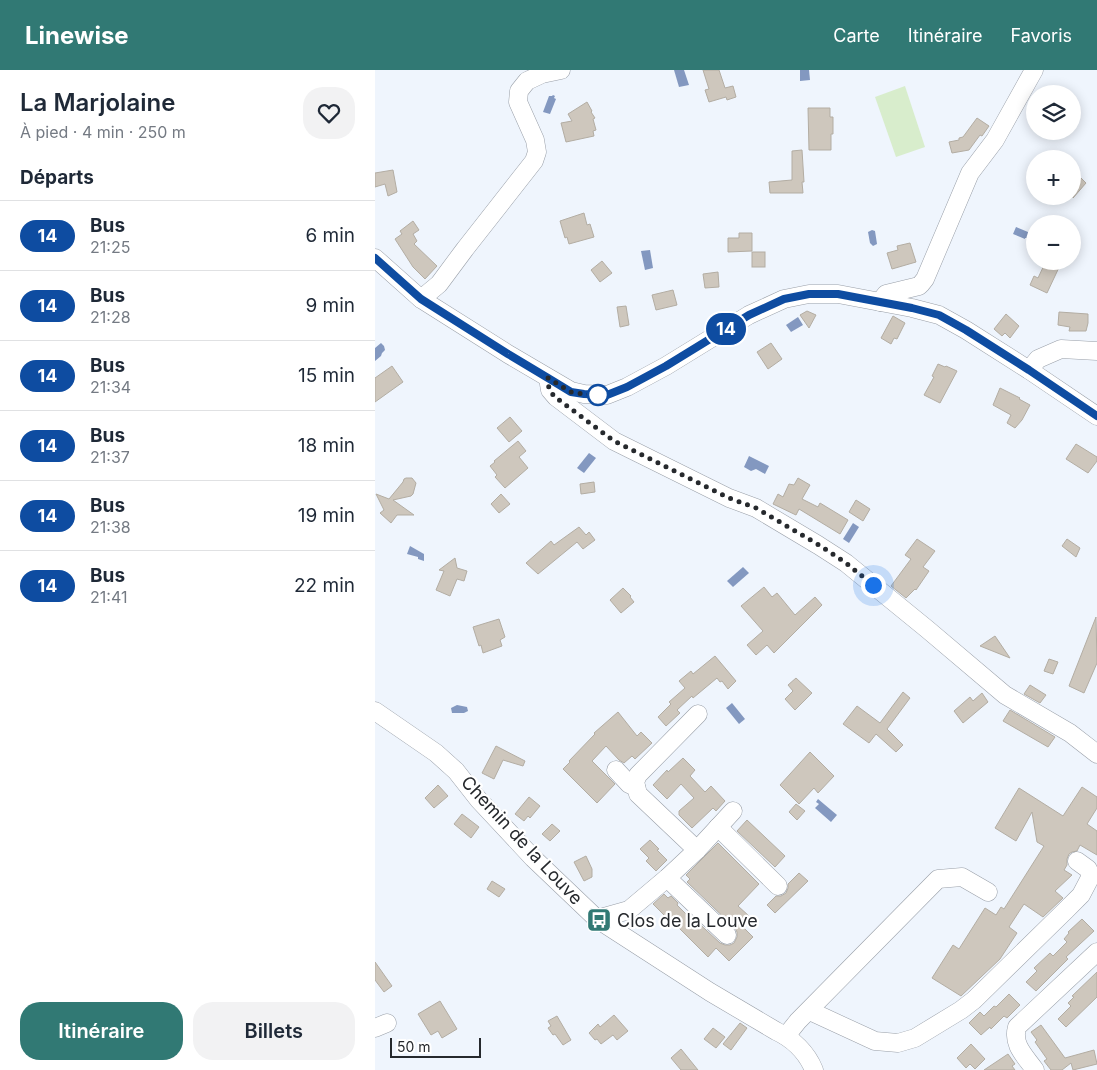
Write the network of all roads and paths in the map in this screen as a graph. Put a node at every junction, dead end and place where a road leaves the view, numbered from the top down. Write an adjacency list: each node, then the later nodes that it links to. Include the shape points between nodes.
1 (561, 70): 4 (street, via 527,81 519,91 518,102 535,140 537,152 534,161 439,284)
2 (1034, 70): 5 (street, via 995,140 970,173 925,279 919,286 886,294)
3 (375, 258): 4 (street)
4 (421, 299): 8 (street)
5 (880, 302): 7 (street, via 939,315); 8 (street, via 838,294 809,294 784,299 749,315 666,366 607,395 571,392)
6 (1097, 351): 7 (street, via 1061,349 1038,359)
7 (1029, 370): 9 (street)
8 (548, 378): 12 (street, via 549,390 555,397 614,441 756,508 846,563 1005,695 1070,733)
9 (1097, 416)
10 (375, 711): 22 (street, Chemin de la Louve, via 456,770 478,799 533,858)
11 (698, 714): 14 (street, via 638,775)
12 (1097, 754)
13 (616, 770): 14 (street)
14 (636, 787): 17 (street, via 638,794)
15 (733, 810): 16 (street)
16 (718, 827): 17 (street); 20 (street)
17 (697, 850): 19 (street)
18 (1077, 861): 25 (street, via 1088,869 1091,876 1081,895 974,1000 915,1038 898,1043 875,1041)
19 (667, 878): 22 (street, via 629,910); 23 (street)
20 (778, 886)
21 (988, 892): 25 (street, via 962,876 938,879)
22 (597, 919): 26 (street, Chemin de la Louve, via 710,992)
23 (727, 935)
24 (1097, 952): 28 (street, via 1017,1027 1016,1044)
25 (810, 1011): 26 (street)
26 (786, 1036): 27 (street, Chemin de la Louve, via 811,1062)
27 (814, 1070)
28 (1035, 1070)

